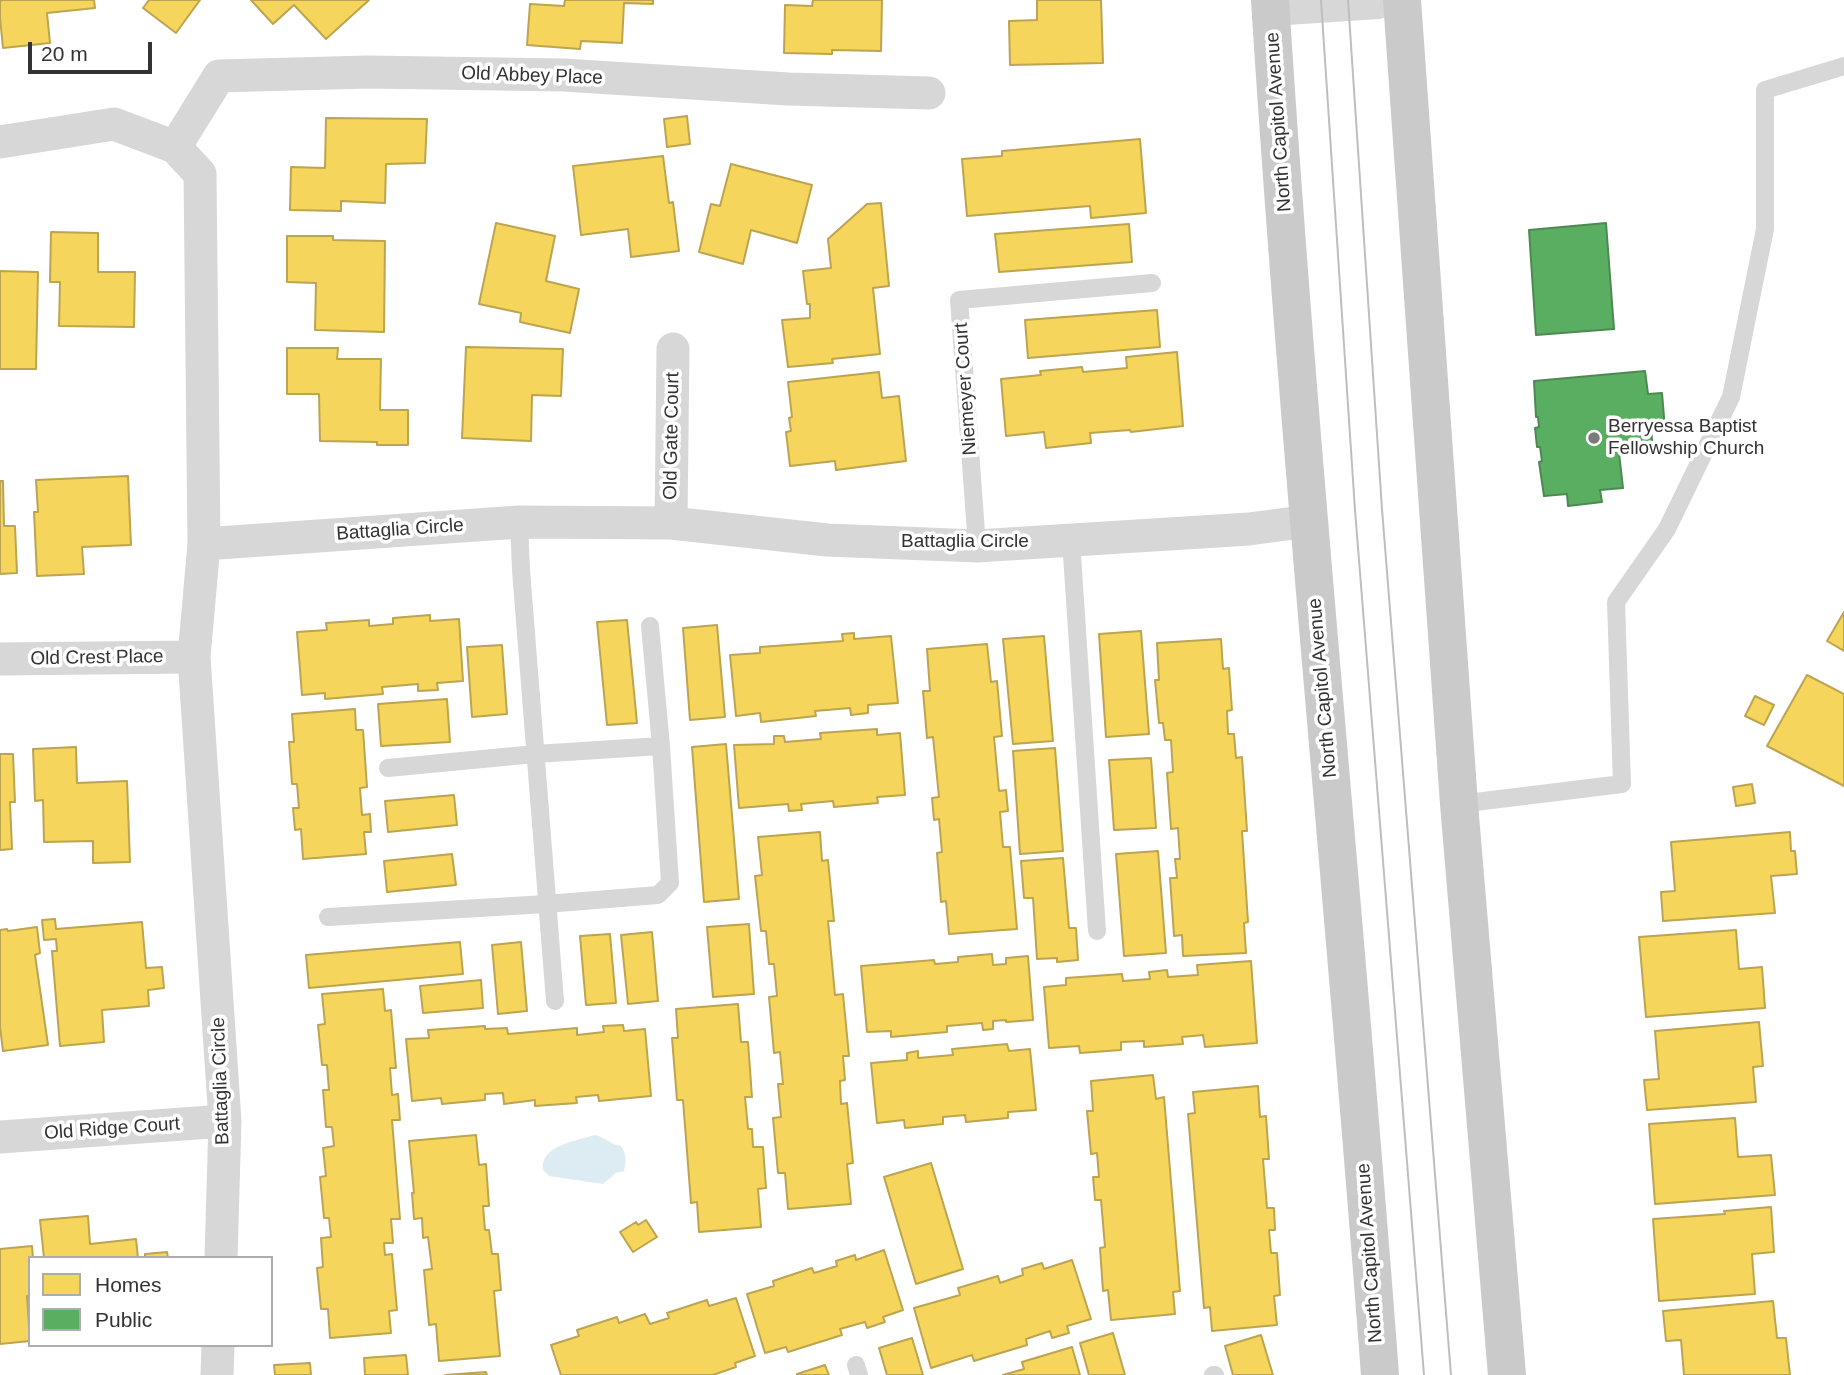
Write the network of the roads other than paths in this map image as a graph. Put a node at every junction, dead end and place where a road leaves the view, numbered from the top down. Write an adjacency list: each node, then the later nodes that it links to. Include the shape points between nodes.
1 (1378, 0): 3 (street)
2 (1402, 0): 22 (main road)
3 (1271, 4): 10 (main road, North Capitol Avenue)
4 (1844, 66): 22 (lane, via 1765,90 1765,229 1731,397 1668,529 1616,602 1622,784)
5 (929, 93): 7 (street, Old Abbey Place, via 563,75 368,72 219,76)
6 (0, 142): 7 (street, via 114,124)
7 (175, 147): 14 (street, via 200,174)
8 (1152, 283): 15 (lane, Niemeyer Court, via 959,300)
9 (673, 349): 12 (street, Old Gate Court)
10 (1309, 521): 13 (street, Battaglia Circle, via 1249,530); 32 (main road, North Capitol Avenue)
11 (519, 522): 12 (street, Battaglia Circle); 14 (street, Battaglia Circle); 20 (lane)
12 (671, 523): 15 (street, Battaglia Circle, via 827,540)
13 (1071, 540): 15 (street, Battaglia Circle); 25 (lane)
14 (204, 544): 17 (street, Battaglia Circle)
15 (977, 546)
16 (650, 626): 19 (lane)
17 (194, 657): 18 (street, Old Crest Place); 27 (street, Battaglia Circle)
18 (0, 659)
19 (661, 746): 20 (lane); 23 (lane, via 670,883 659,895)
20 (535, 754): 21 (lane); 23 (lane)
21 (388, 768)
22 (1459, 804): 33 (main road)
23 (546, 904): 24 (lane); 26 (lane)
24 (328, 917)
25 (1097, 931)
26 (555, 1002)
27 (225, 1121): 28 (street, Old Ridge Court); 29 (street, Battaglia Circle)
28 (0, 1137)
29 (221, 1256)
30 (218, 1347): 31 (street)
31 (217, 1375)
32 (1380, 1375)
33 (1507, 1375)

